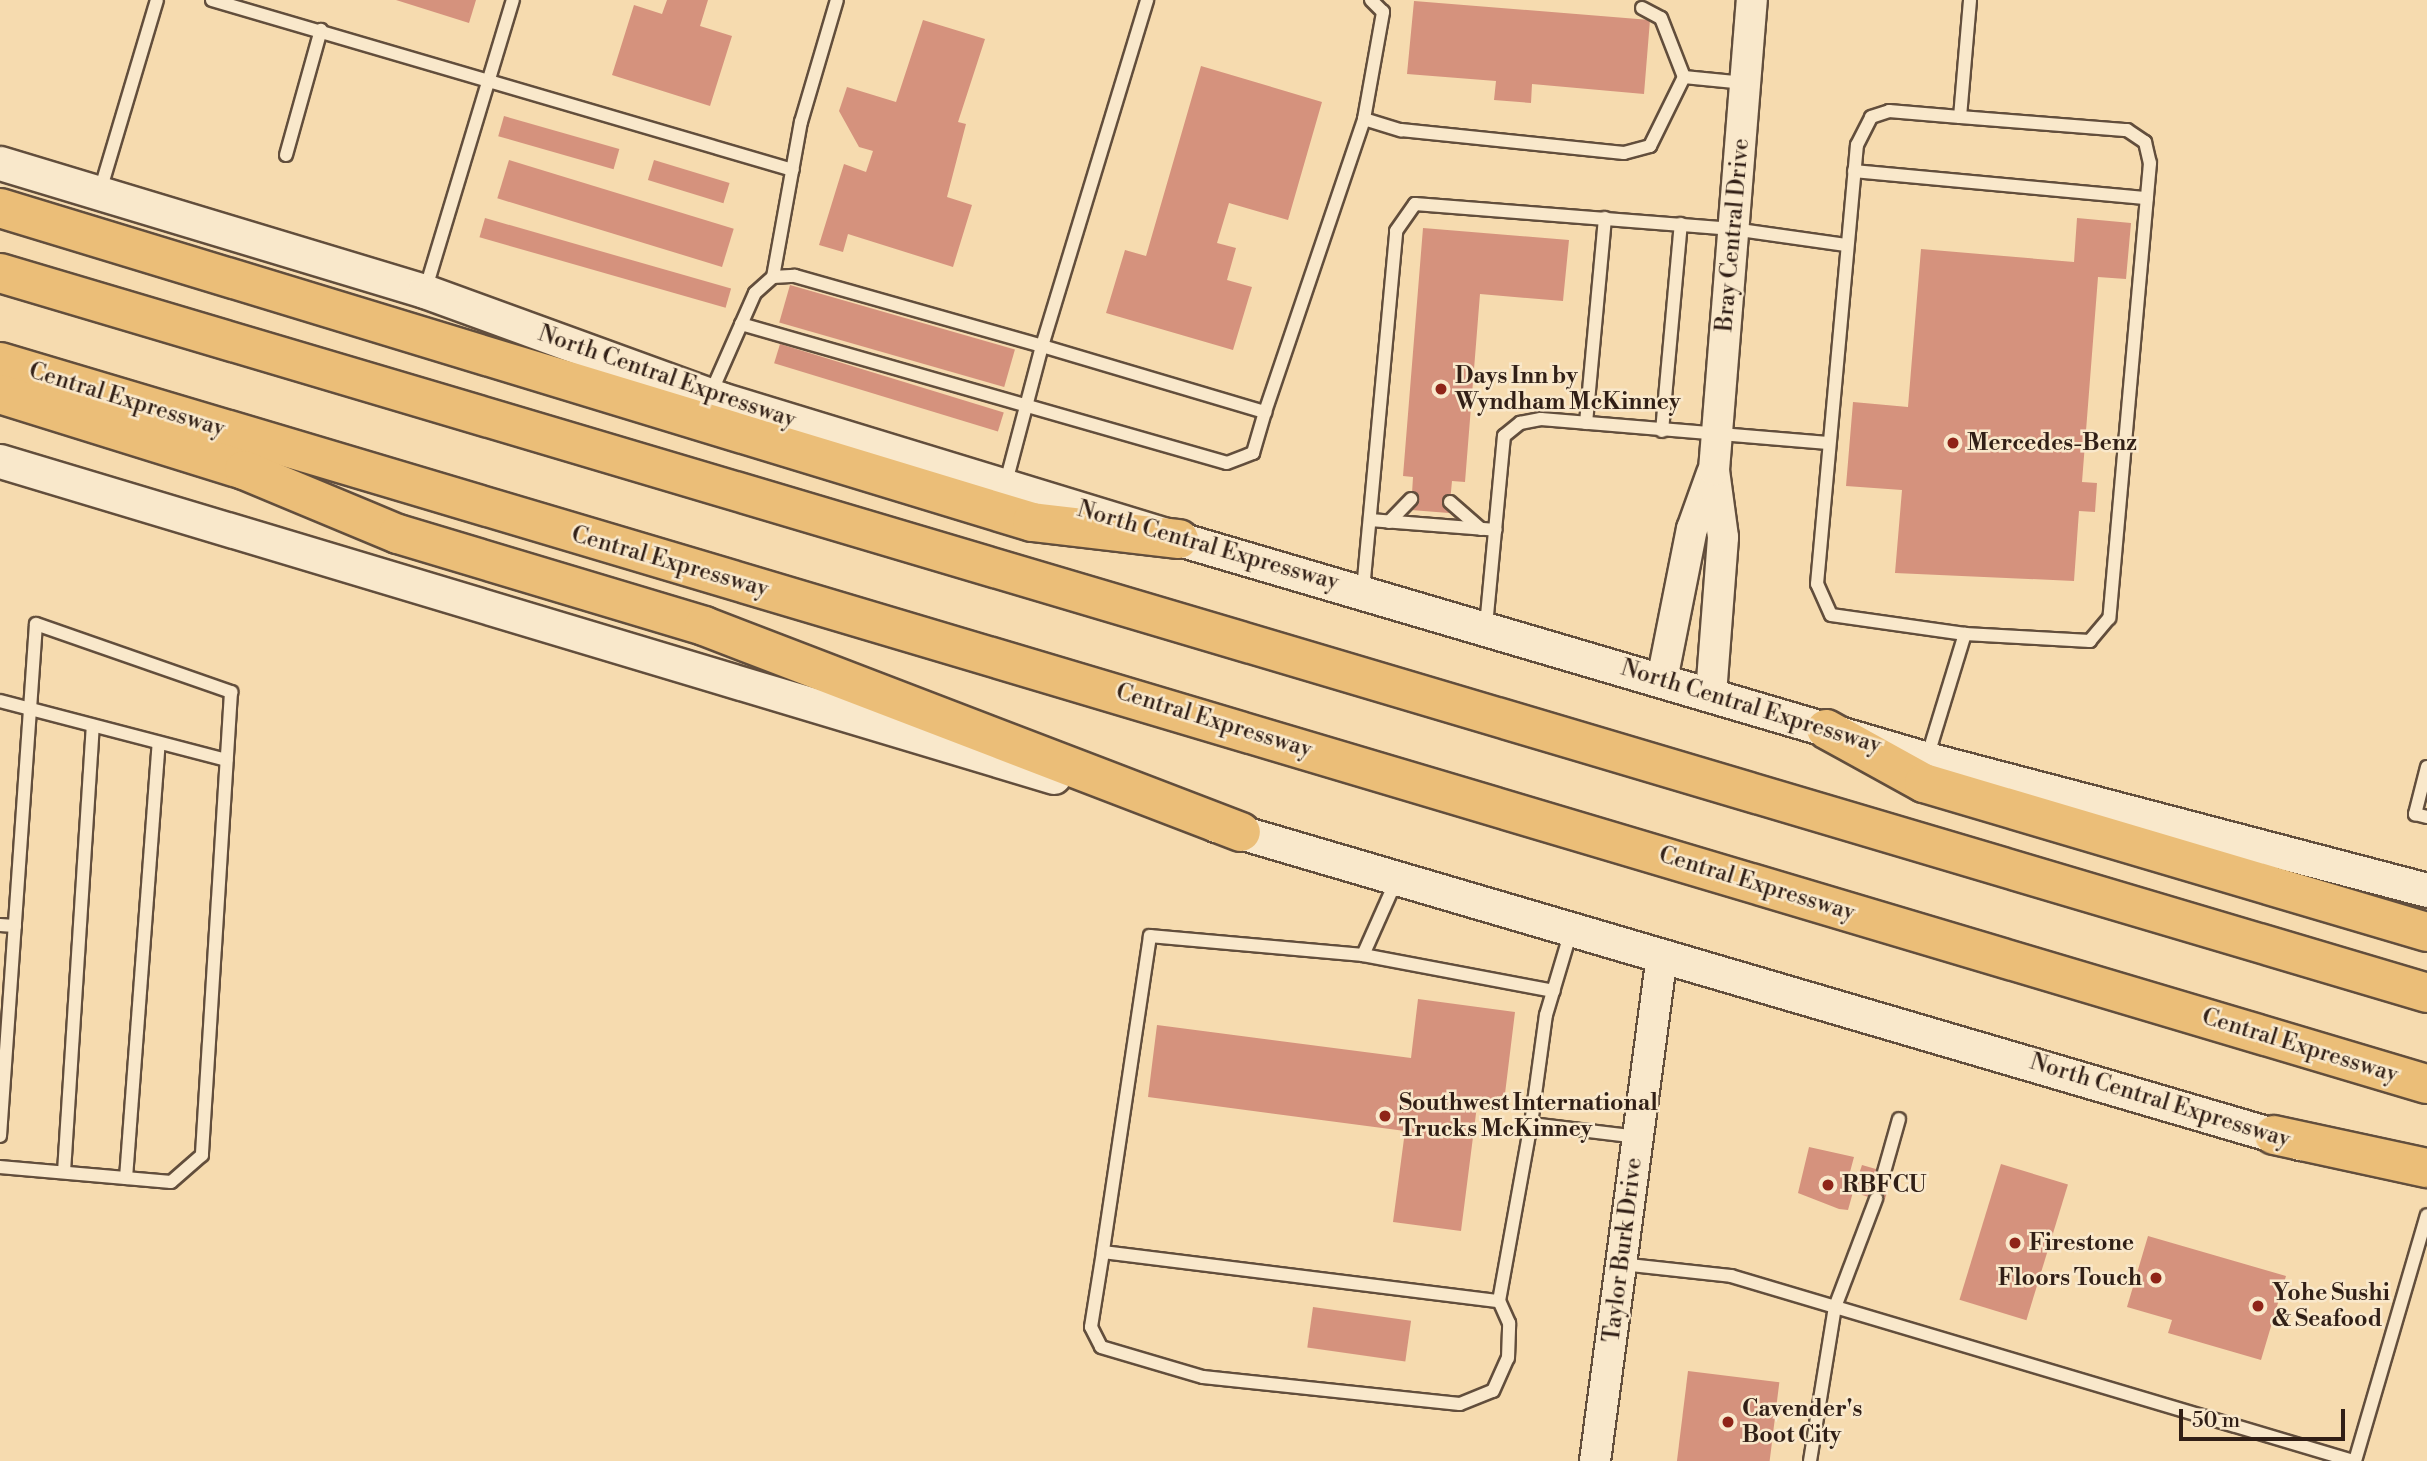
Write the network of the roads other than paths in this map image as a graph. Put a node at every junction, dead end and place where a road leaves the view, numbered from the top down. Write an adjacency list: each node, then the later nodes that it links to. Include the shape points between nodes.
1 (157, 0): 20 (lane)
2 (212, 0): 10 (lane)
3 (513, 0): 11 (lane)
4 (837, 0): 18 (lane)
5 (1147, 0): 31 (lane)
6 (1371, 0): 15 (lane, via 1383,12)
7 (1752, 0): 13 (street, Bray Central Drive)
8 (1970, 0): 14 (lane)
9 (1642, 8): 12 (lane, via 1661,18)
10 (321, 30): 11 (lane); 16 (lane)
11 (489, 77): 18 (lane); 29 (lane)
12 (1684, 77): 13 (lane); 15 (lane, via 1650,146 1624,153 1401,130)
13 (1745, 83): 25 (street, Bray Central Drive)
14 (1960, 117): 19 (lane, via 1889,111 1871,117 1862,128); 21 (lane, via 2127,130 2149,151)
15 (1364, 119): 36 (lane)
16 (286, 155)
17 (0, 163): 20 (main road, North Central Expressway)
18 (793, 170): 28 (lane)
19 (1854, 171): 21 (lane); 26 (lane)
20 (100, 192): 29 (main road, North Central Expressway)
21 (2147, 198): 53 (lane, via 2105,628 2090,641)
22 (0, 208): 50 (highway, via 1032,522)
23 (1605, 218): 24 (lane); 37 (lane); 46 (lane, via 1424,202 1402,215)
24 (1681, 224): 25 (lane); 38 (lane)
25 (1733, 229): 26 (lane); 39 (street, Bray Central Drive)
26 (1846, 245): 40 (lane)
27 (0, 273): 76 (highway)
28 (773, 277): 30 (lane, via 755,293); 31 (lane, via 795,276)
29 (425, 291): 34 (main road, North Central Expressway)
30 (741, 324): 34 (lane); 35 (lane)
31 (1042, 346): 35 (lane); 36 (lane)
32 (0, 362): 78 (highway, Central Expressway)
33 (0, 394): 65 (highway, via 244,470 398,534 704,626)
34 (710, 395): 43 (main road, North Central Expressway)
35 (1027, 402): 36 (lane, via 1227,463 1253,453); 43 (lane)
36 (1265, 412)
37 (1586, 423): 38 (lane); 49 (lane, via 1541,419 1520,423 1504,436)
38 (1662, 431): 39 (lane)
39 (1717, 436): 40 (lane); 42 (street, Bray Central Drive)
40 (1828, 443): 53 (lane, via 1817,584 1822,603 1831,615 1850,620)
41 (0, 461): 65 (main road, North Central Expressway)
42 (1714, 470): 54 (street, Bray Central Drive, via 1692,529); 55 (street, Bray Central Drive, via 1723,537)
43 (1005, 486): 50 (main road, North Central Expressway)
44 (1412, 499): 47 (lane)
45 (1450, 502): 48 (lane)
46 (1370, 520): 47 (lane); 51 (lane)
47 (1389, 522): 48 (lane)
48 (1480, 529): 49 (lane)
49 (1496, 530): 52 (lane)
50 (1178, 539): 51 (main road, North Central Expressway)
51 (1363, 591): 52 (main road, North Central Expressway)
52 (1486, 628): 54 (main road, North Central Expressway)
53 (1965, 634): 61 (lane)
54 (1662, 680): 55 (main road, North Central Expressway)
55 (1711, 694): 59 (main road, North Central Expressway)
56 (0, 701): 57 (lane)
57 (30, 709): 58 (lane); 62 (lane, via 36,624 231,692); 69 (lane)
58 (93, 726): 60 (lane); 87 (lane)
59 (1826, 729): 61 (main road, North Central Expressway); 71 (highway, via 1924,783)
60 (159, 743): 62 (lane); 88 (lane)
61 (1927, 759): 67 (main road, North Central Expressway)
62 (226, 760): 88 (lane, via 202,1155 171,1182)
63 (2427, 767): 64 (lane, via 2415,814)
64 (2427, 817)
65 (1241, 832): 66 (main road, North Central Expressway)
66 (1398, 877): 70 (main road, North Central Expressway); 72 (lane)
67 (2427, 890)
68 (0, 925): 69 (lane)
69 (15, 926): 75 (lane)
70 (1571, 931): 73 (main road, North Central Expressway); 74 (lane)
71 (2427, 932)
72 (1363, 955): 74 (lane); 92 (lane, via 1150,936)
73 (1662, 955): 81 (main road, North Central Expressway); 83 (street, Taylor Burk Drive)
74 (1553, 991): 80 (lane)
75 (5, 993): 77 (lane)
76 (2427, 993)
77 (2, 1083): 82 (lane)
78 (2427, 1084)
79 (1899, 1119): 86 (lane)
80 (1531, 1124): 83 (lane); 94 (lane)
81 (2274, 1135): 85 (highway); 89 (main road, North Central Expressway)
82 (0, 1136)
83 (1638, 1137): 93 (street, Taylor Burk Drive)
84 (0, 1167): 87 (lane)
85 (2427, 1168)
86 (1884, 1171)
87 (64, 1172): 88 (lane)
88 (126, 1178)
89 (2427, 1181)
90 (1876, 1199): 95 (lane)
91 (2427, 1215): 98 (lane)
92 (1103, 1252): 94 (lane); 94 (lane, via 1091,1327 1101,1347 1203,1377 1257,1384 1460,1404 1493,1391 1508,1358 1509,1323)
93 (1621, 1264): 95 (lane, via 1731,1276); 96 (street, Taylor Burk Drive)
94 (1499, 1301)
95 (1835, 1307): 97 (lane); 98 (lane)
96 (1595, 1461)
97 (1810, 1461)
98 (2354, 1461)

